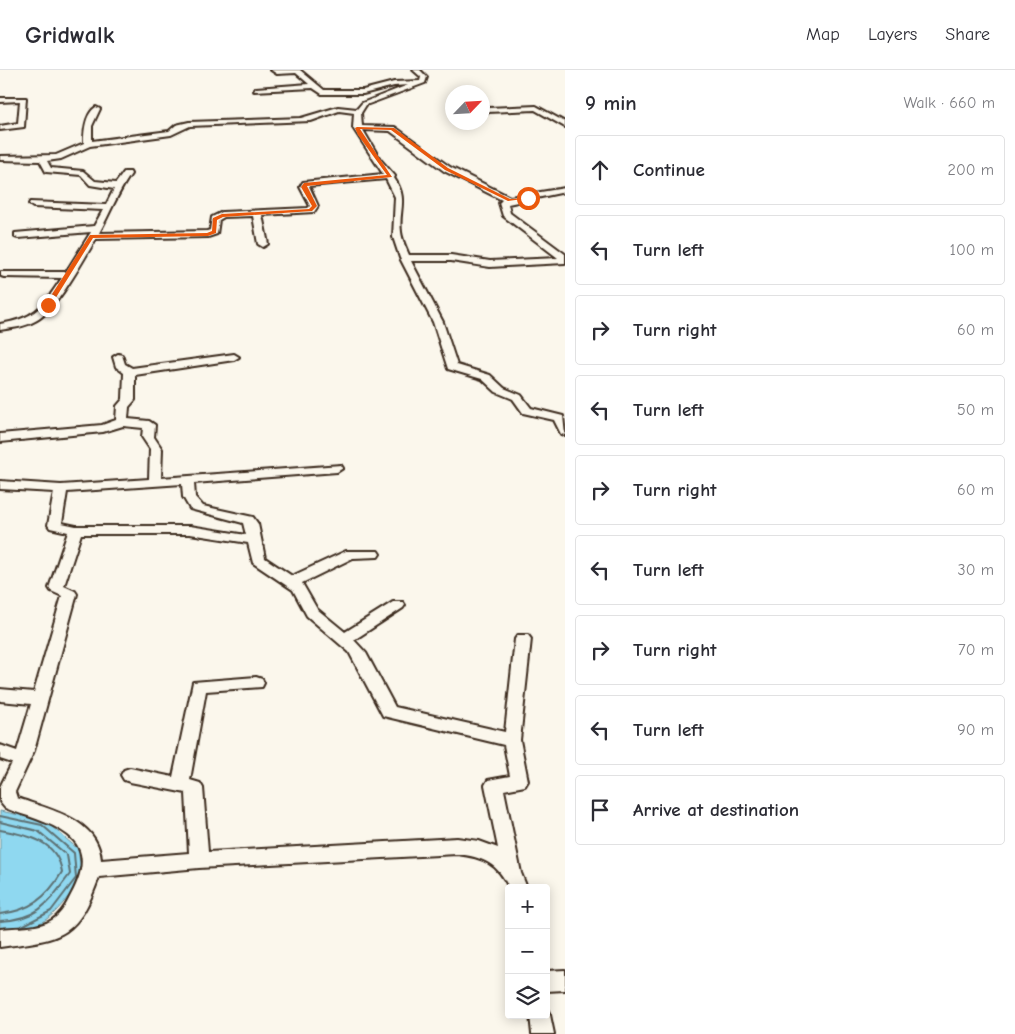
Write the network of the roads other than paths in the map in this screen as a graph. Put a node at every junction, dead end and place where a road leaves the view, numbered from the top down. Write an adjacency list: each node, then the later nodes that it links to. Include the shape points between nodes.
1 (274, 70): 3 (street)
2 (416, 70): 4 (street, via 424,77)
3 (296, 71): 5 (street)
4 (423, 82): 7 (street, via 394,84 363,92); 12 (street, via 364,104)
5 (312, 86): 6 (street); 7 (street)
6 (256, 90)
7 (322, 92): 10 (street, via 326,102)
8 (0, 100): 14 (street, via 24,99 21,125)
9 (96, 109): 16 (street, via 88,126)
10 (338, 109): 12 (street); 16 (street, via 311,119 189,124 171,133)
11 (490, 110): 13 (street, via 536,108)
12 (359, 111): 15 (street)
13 (565, 125)
14 (0, 128)
15 (357, 128): 20 (street); 23 (street, via 392,129 447,169)
16 (88, 144): 18 (street, via 58,156)
17 (0, 158): 18 (street)
18 (43, 158): 21 (street, via 49,170 83,172 93,183)
19 (127, 174): 21 (street)
20 (391, 176): 26 (street, via 306,184 304,187 314,206 311,210); 30 (street, via 400,200 395,220)
21 (118, 186): 25 (street)
22 (565, 190): 23 (street)
23 (509, 200): 31 (street, via 503,203 506,214)
24 (33, 204): 25 (street)
25 (108, 208): 27 (street)
26 (257, 214): 27 (street, via 216,217 214,232 208,234); 29 (street)
27 (94, 233): 28 (street); 33 (street)
28 (18, 235)
29 (263, 244)
30 (405, 258): 31 (street, via 451,258 490,264); 39 (street, via 436,317 452,367 486,377 500,390 518,397 527,411 559,418)
31 (565, 259)
32 (4, 274): 33 (street)
33 (68, 275): 34 (street, via 35,318)
34 (0, 327)
35 (118, 357): 37 (street, via 120,365)
36 (234, 357): 37 (street)
37 (130, 372): 38 (street, via 129,400 123,406)
38 (122, 422): 40 (street, via 103,428); 43 (street, via 149,425 148,437 156,449)
39 (565, 432)
40 (0, 438)
41 (336, 468): 42 (street)
42 (188, 481): 43 (street); 47 (street, via 188,499 192,505 248,520)
43 (155, 483): 45 (street)
44 (0, 484): 45 (street)
45 (61, 489): 46 (street, via 55,525)
46 (76, 530): 47 (street, via 190,530); 55 (street, via 56,588 70,594)
47 (253, 540): 49 (street, via 258,560)
48 (373, 554): 49 (street, via 351,554)
49 (292, 582): 51 (street, via 302,592 312,612)
50 (398, 605): 51 (street)
51 (345, 639): 56 (street, via 361,657 389,712)
52 (523, 639): 56 (street)
53 (256, 683): 60 (street, via 199,686)
54 (0, 695): 55 (street)
55 (41, 699): 58 (street)
56 (512, 740): 63 (street, via 519,781 494,785)
57 (0, 752): 58 (street)
58 (23, 760): 62 (street, via 6,792 7,799 72,828 87,846)
59 (130, 775): 60 (street)
60 (180, 786): 61 (street, via 194,788)
61 (199, 860): 62 (street); 63 (street, via 457,846 479,848 498,856)
62 (93, 869): 64 (street, via 90,880 60,926 49,931)
63 (515, 880)
64 (0, 938)
65 (565, 980): 66 (street)
66 (550, 981)
67 (541, 1019): 68 (street)
68 (543, 1034)

